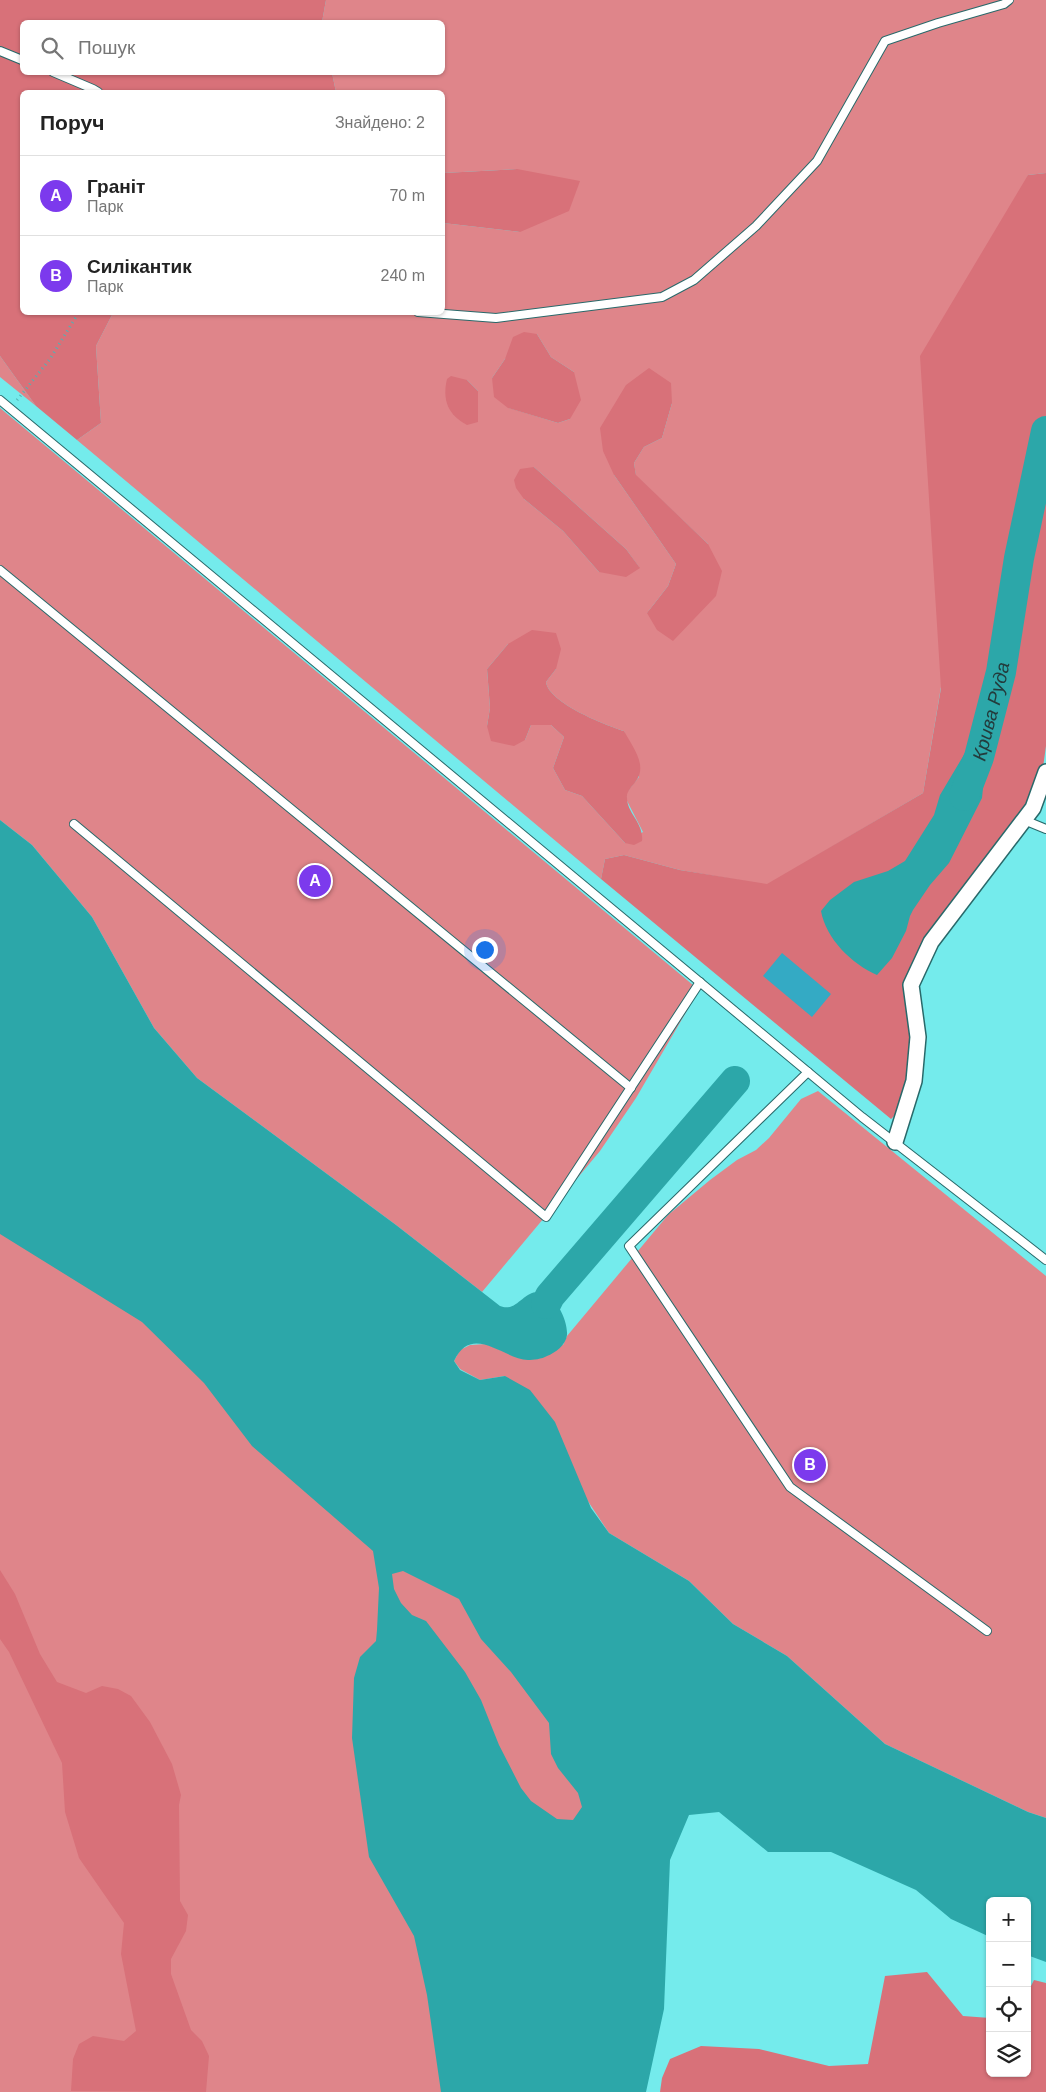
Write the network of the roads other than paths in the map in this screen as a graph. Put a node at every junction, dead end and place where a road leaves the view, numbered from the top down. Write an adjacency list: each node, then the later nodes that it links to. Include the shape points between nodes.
1 (1009, 0): 6 (lane, via 885,41 816,161 749,232 694,280 662,297 496,318)
2 (0, 51): 3 (lane)
3 (20, 59)
4 (61, 75): 5 (lane)
5 (96, 90)
6 (442, 315)
7 (0, 400): 13 (lane)
8 (0, 570): 15 (lane)
9 (1046, 772): 10 (street, via 1033,808)
10 (1024, 820): 12 (lane); 16 (street, via 931,942 912,985 918,1037 914,1080)
11 (74, 824): 15 (lane, via 546,1217)
12 (1046, 829)
13 (700, 982): 14 (lane); 15 (lane)
14 (808, 1072): 16 (lane); 18 (lane, via 630,1246 790,1487)
15 (631, 1088)
16 (895, 1142): 17 (lane)
17 (1046, 1260)
18 (987, 1631)

